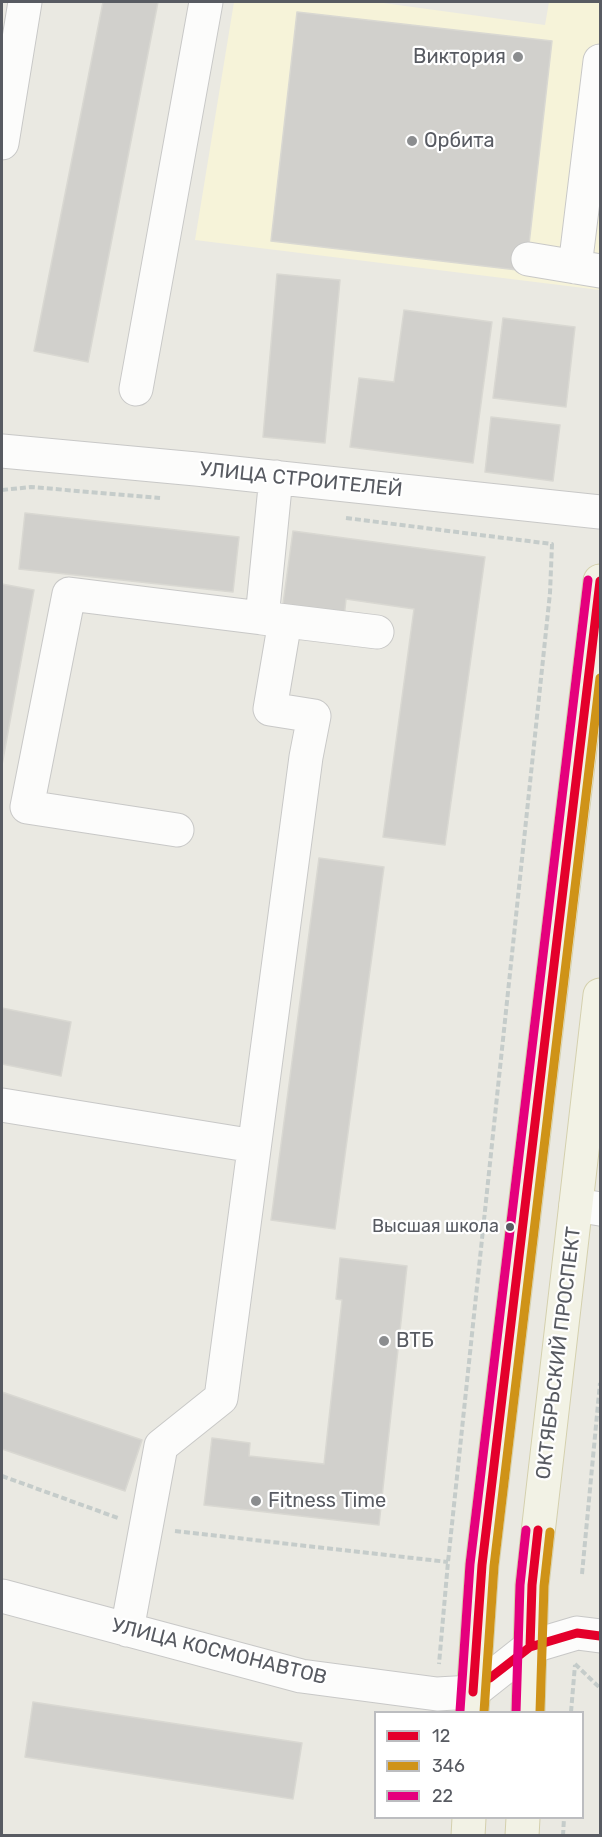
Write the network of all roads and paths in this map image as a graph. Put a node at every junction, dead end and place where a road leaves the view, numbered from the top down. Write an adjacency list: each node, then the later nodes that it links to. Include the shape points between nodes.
1 (25, 2): 4 (street)
2 (206, 2): 7 (street)
3 (600, 61): 6 (street)
4 (2, 143)
5 (528, 259): 6 (street)
6 (588, 269)
7 (136, 389)
8 (2, 451): 9 (street, УЛИЦА СТРОИТЕЛЕЙ)
9 (276, 477): 10 (street, УЛИЦА СТРОИТЕЛЕЙ); 13 (street)
10 (600, 512)
11 (600, 581): 31 (main road, via 480,1579)
12 (550, 593): 23 (path)
13 (273, 619): 14 (street); 15 (street, via 69,594 27,807); 18 (street, via 270,709 314,716)
14 (377, 632)
15 (177, 830)
16 (600, 995): 19 (main road, ОКТЯБРЬСКИЙ ПРОСПЕКТ)
17 (2, 1105): 18 (street)
18 (254, 1146): 22 (street, via 221,1398 161,1446)
19 (588, 1207): 28 (main road, ОКТЯБРЬСКИЙ ПРОСПЕКТ, via 532,1585)
20 (600, 1383): 24 (path)
21 (2, 1476): 22 (path)
22 (146, 1528): 23 (path); 26 (street)
23 (448, 1562): 30 (path)
24 (582, 1574)
25 (2, 1596): 26 (street, УЛИЦА КОСМОНАВТОВ)
26 (127, 1630): 30 (street, УЛИЦА КОСМОНАВТОВ, via 301,1676)
27 (600, 1636): 28 (street, via 577,1633)
28 (530, 1647): 31 (street); 32 (main road, ОКТЯБРЬСКИЙ ПРОСПЕКТ)
29 (600, 1688): 33 (path, via 575,1663)
30 (436, 1694): 31 (street, УЛИЦА КОСМОНАВТОВ)
31 (472, 1702)
32 (528, 1711)
33 (571, 1711)
34 (469, 1819): 37 (main road)
35 (523, 1819): 38 (main road)
36 (564, 1819): 39 (path)
37 (468, 1836)
38 (522, 1836)
39 (563, 1836)

